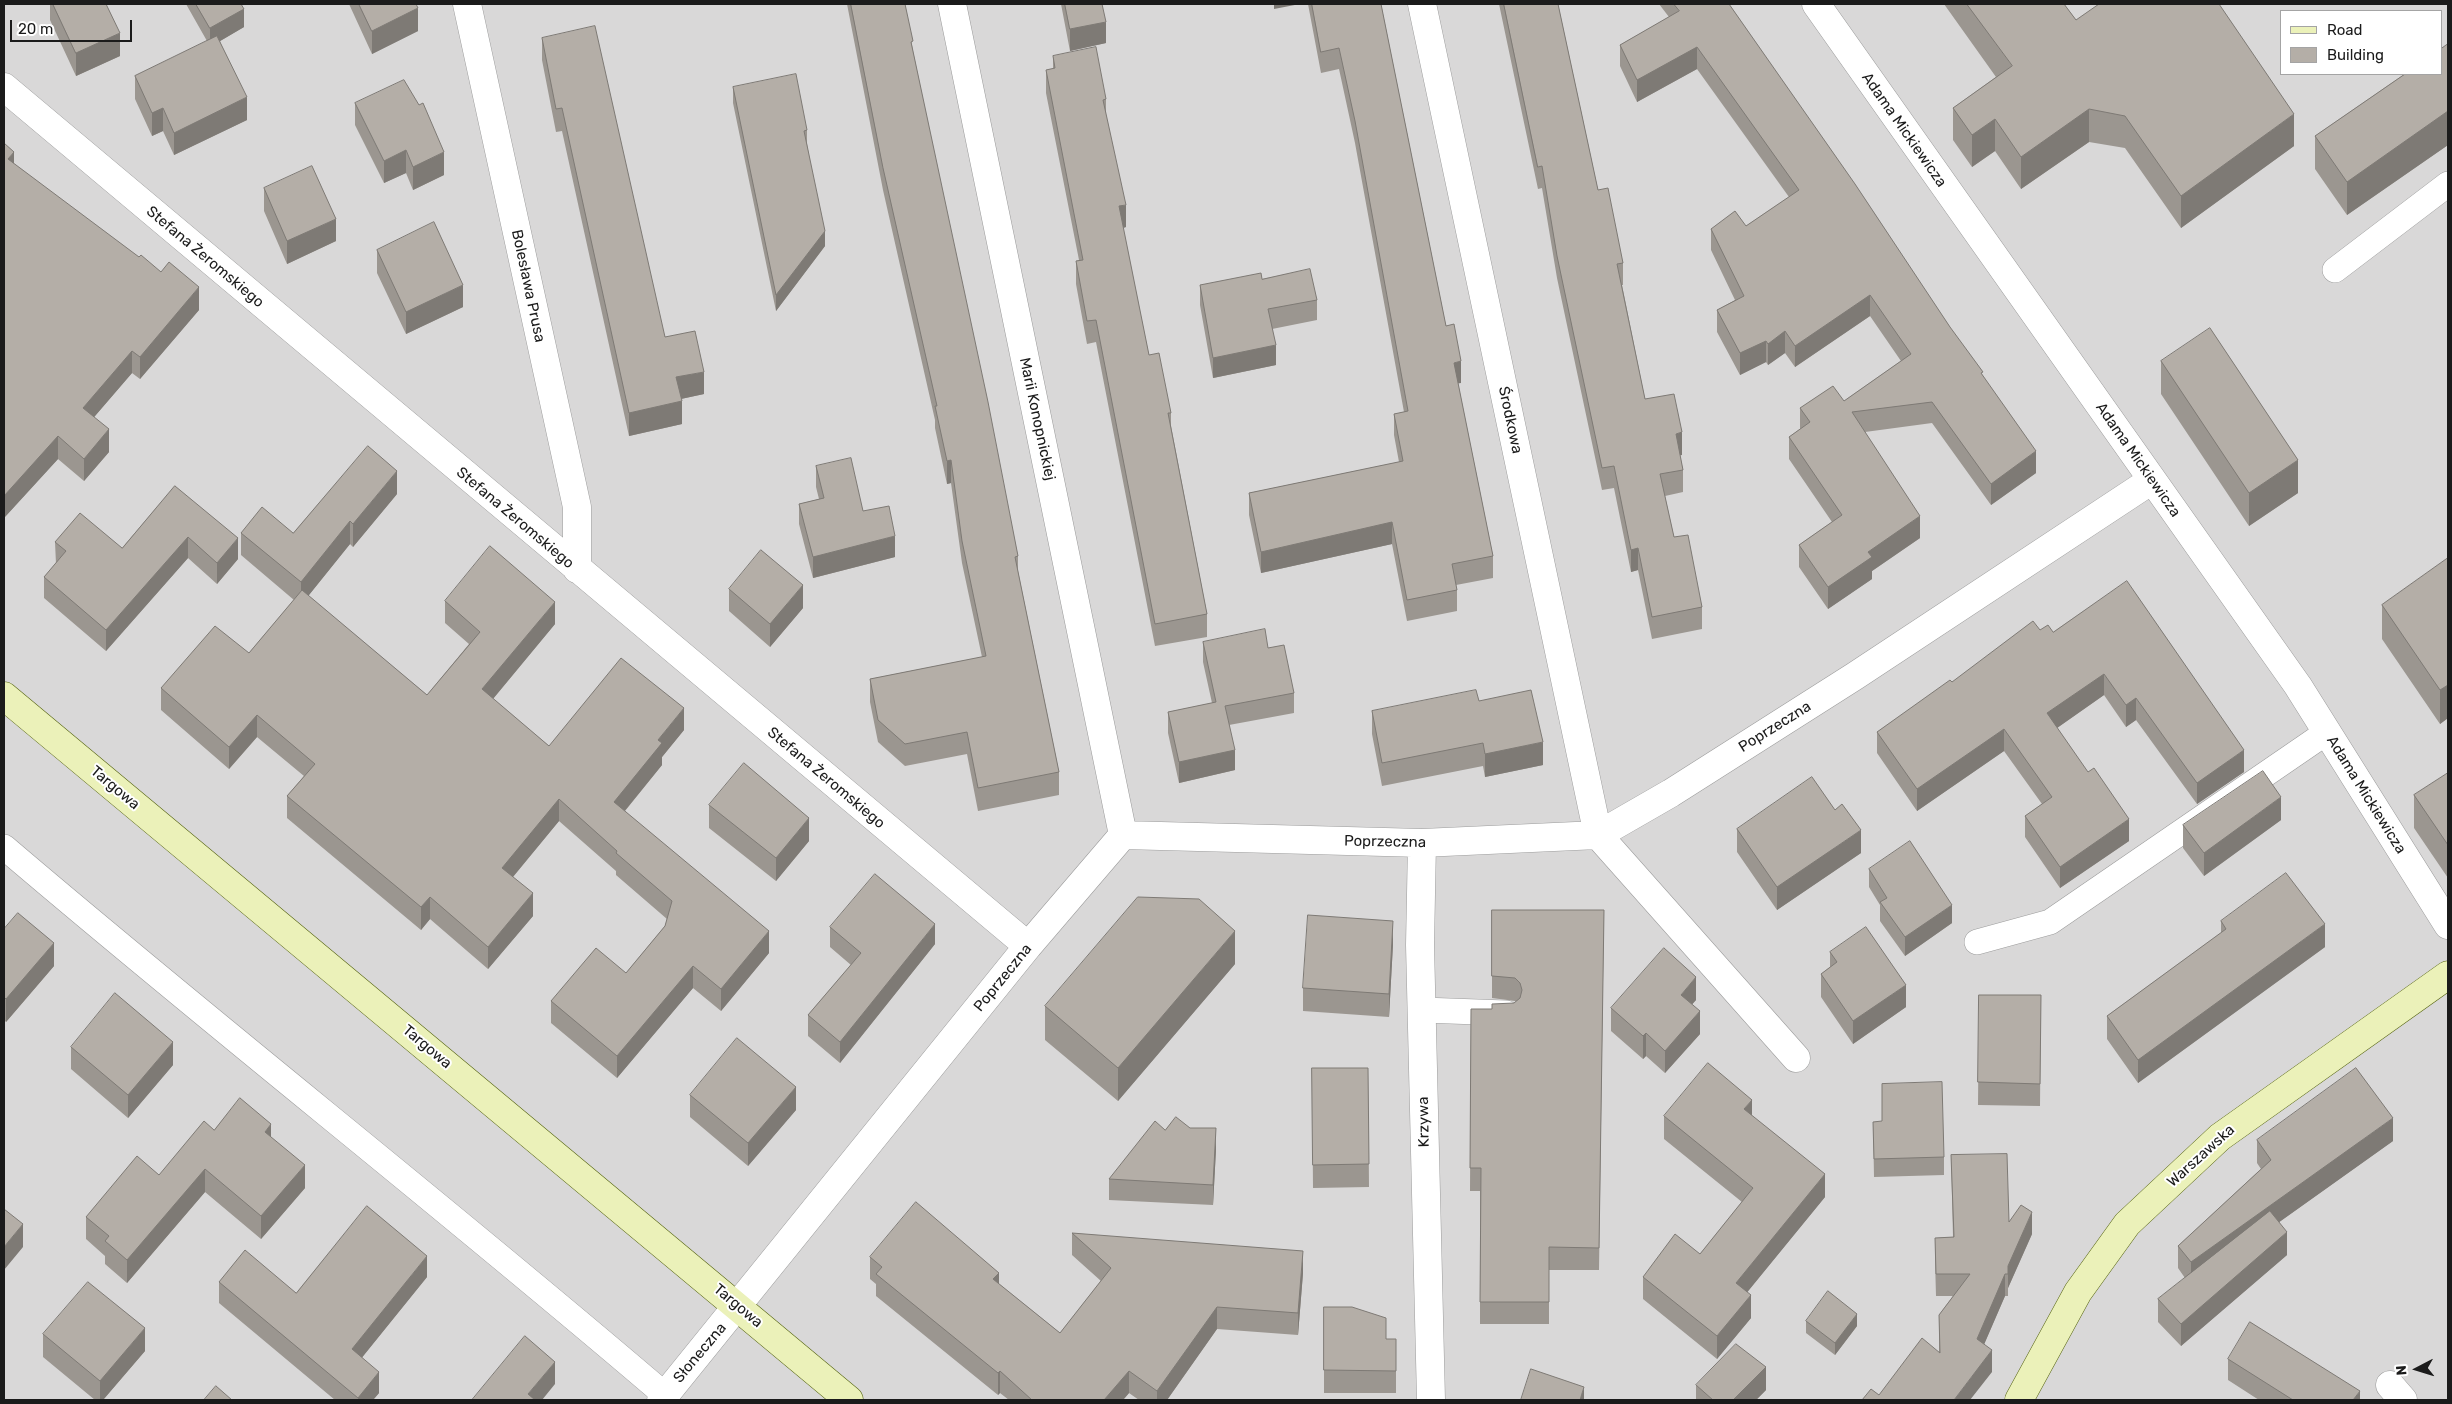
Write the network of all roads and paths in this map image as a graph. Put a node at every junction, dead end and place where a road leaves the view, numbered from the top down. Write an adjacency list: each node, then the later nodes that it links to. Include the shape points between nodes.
1 (467, 4): 9 (street, Bolesława Prusa, via 577,507)
2 (952, 4): 12 (street, Marii Konopnickiej)
3 (1422, 4): 13 (street, Środkowa)
4 (1816, 4): 8 (street, Adama Mickiewicza)
5 (4, 87): 9 (street, Stefana Żeromskiego)
6 (2448, 184): 7 (lane)
7 (2335, 270)
8 (2152, 480): 11 (street, Adama Mickiewicza); 13 (street, Poprzeczna, via 1838,687 1670,794)
9 (577, 569): 18 (street, Stefana Żeromskiego)
10 (4, 696): 23 (main road, Targowa)
11 (2327, 732): 16 (street, Adama Mickiewicza); 17 (lane, via 2050,922)
12 (1123, 835): 14 (street, Poprzeczna); 18 (street, Poprzeczna)
13 (1598, 835): 14 (street, Poprzeczna); 22 (street)
14 (1422, 843): 20 (street, Krzywa)
15 (4, 847): 24 (lane, via 156,976 578,1320)
16 (2448, 925)
17 (1977, 942)
18 (1028, 946): 23 (street, Poprzeczna)
19 (2448, 974): 27 (main road, Warszawska, via 2220,1136 2127,1224 2078,1292)
20 (1422, 1010): 21 (lane); 26 (street, Krzywa)
21 (1508, 1013)
22 (1796, 1058)
23 (739, 1306): 24 (street, Słoneczna); 25 (main road, Targowa)
24 (663, 1398)
25 (849, 1400)
26 (1430, 1400)
27 (2019, 1400)

